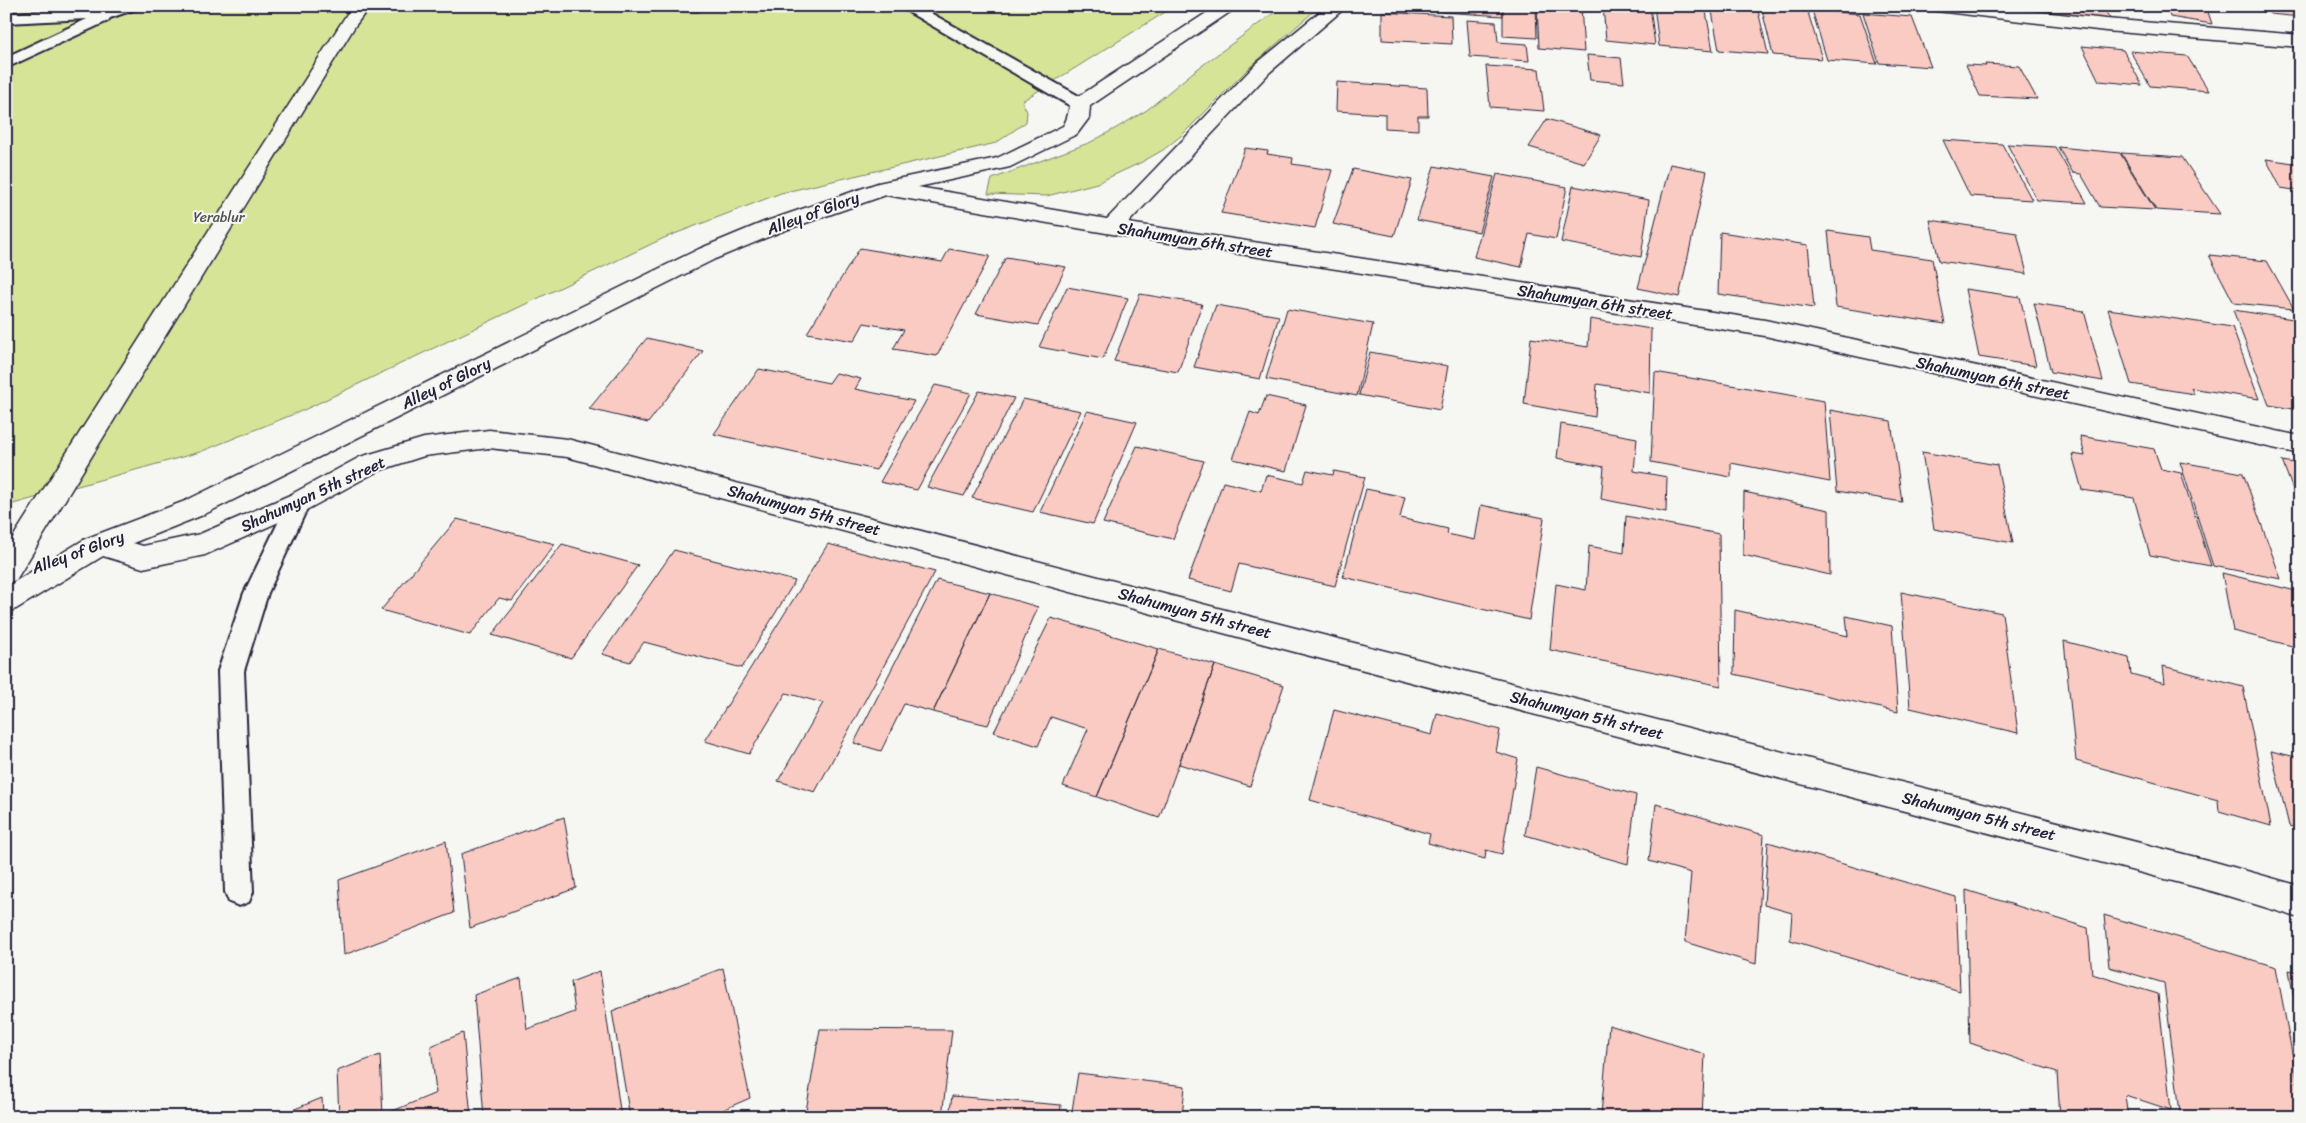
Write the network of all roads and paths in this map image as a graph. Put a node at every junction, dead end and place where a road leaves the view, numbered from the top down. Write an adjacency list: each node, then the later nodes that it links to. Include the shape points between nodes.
1 (130, 6): 7 (lane)
2 (906, 6): 11 (lane)
3 (1230, 6): 11 (street)
4 (1338, 6): 13 (street, via 1263,68)
5 (1937, 6): 9 (street, via 2106,25)
6 (357, 8): 17 (street)
7 (113, 13): 8 (lane); 10 (lane)
8 (6, 18)
9 (2300, 41)
10 (6, 63)
11 (1080, 104): 12 (street, Alley of Glory, via 1079,118 1070,130 1003,163)
12 (885, 188): 13 (street, Shahumyan 6th street); 16 (street, Alley of Glory, via 772,227 707,254 194,508)
13 (1112, 227): 14 (street, Shahumyan 6th street, via 1765,328)
14 (2300, 445)
15 (299, 502): 16 (street, Shahumyan 5th street, via 205,544 142,558); 20 (lane, via 256,593 231,671); 21 (street, Shahumyan 5th street, via 368,464 424,447 489,439 567,448 2215,877)
16 (100, 545): 18 (street, Alley of Glory); 19 (street)
17 (6, 572)
18 (6, 577)
19 (6, 600)
20 (239, 892)
21 (2300, 902)

